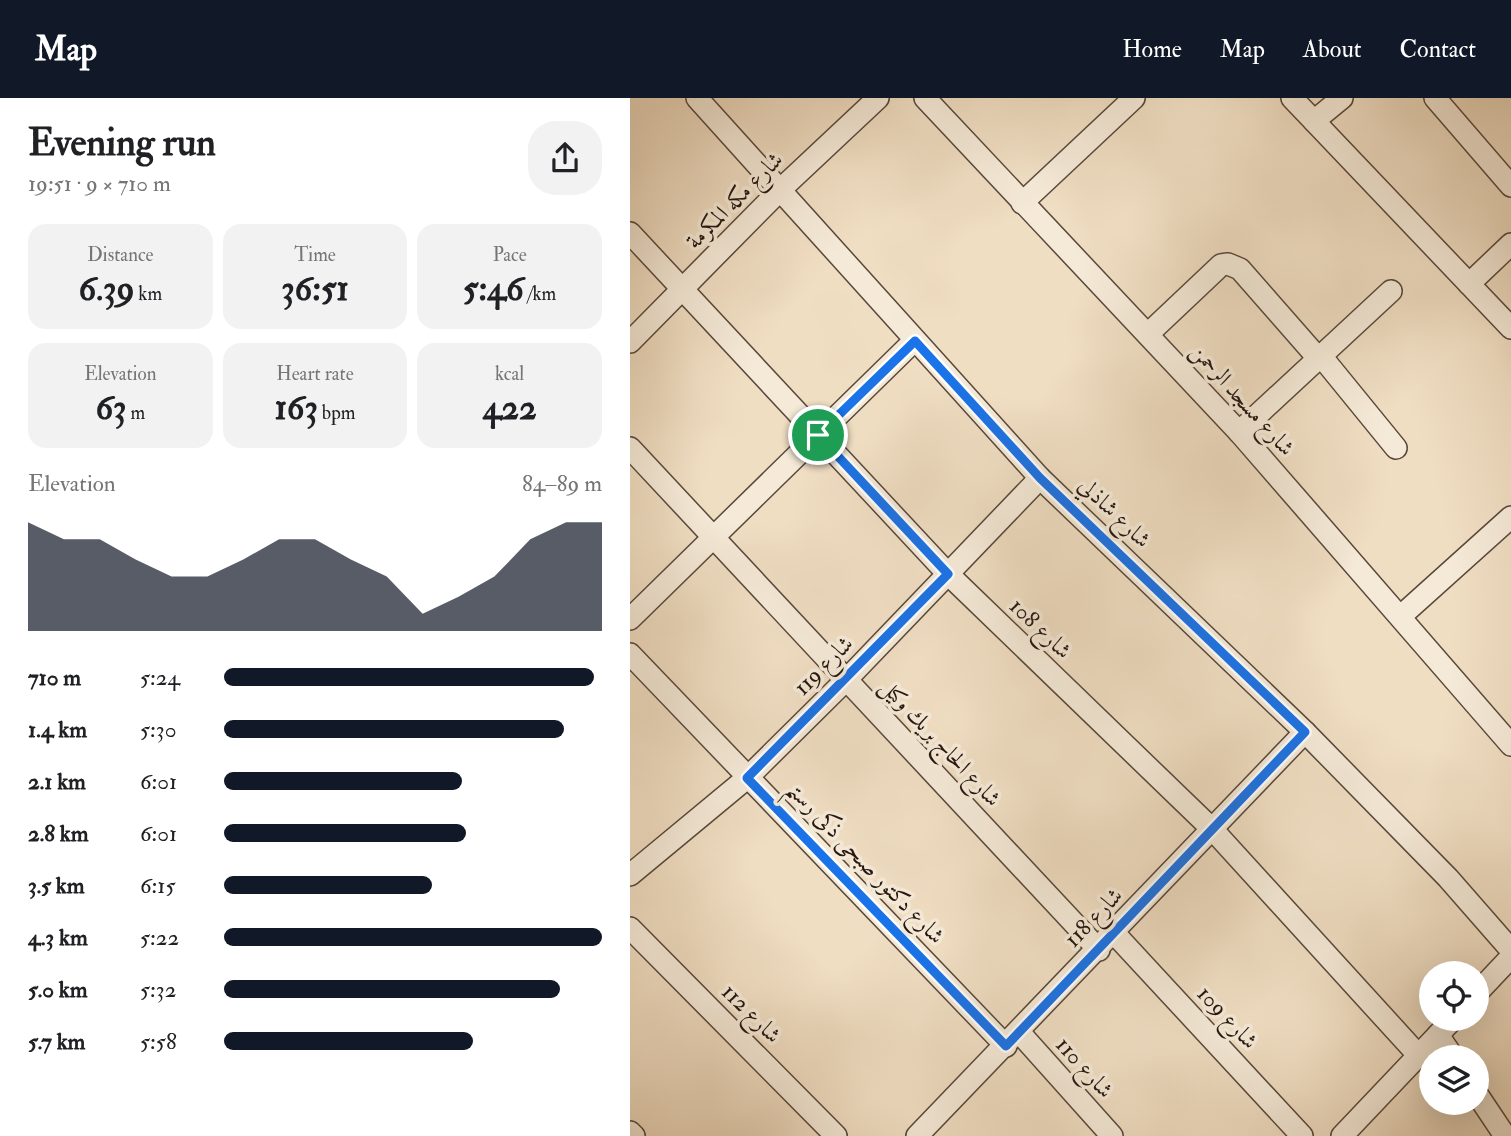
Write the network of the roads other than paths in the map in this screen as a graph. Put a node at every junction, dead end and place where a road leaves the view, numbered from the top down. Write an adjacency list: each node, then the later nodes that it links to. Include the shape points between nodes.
1 (697, 98): 10 (street, شارع شاذلي)
2 (878, 98): 10 (street, شارع مكه المكرمة)
3 (925, 98): 11 (street, شارع مسجد الرحمن)
4 (1134, 98): 11 (street)
5 (1292, 98): 8 (street)
6 (1342, 98): 8 (street)
7 (1434, 98): 9 (street)
8 (1314, 121): 14 (street)
9 (1511, 187)
10 (780, 190): 15 (street, شارع مكه المكرمة); 19 (street, شارع شاذلي)
11 (1022, 203): 18 (street, شارع مسجد الرحمن)
12 (630, 233): 15 (street, شارع 108)
13 (1511, 244): 14 (street)
14 (1469, 284): 17 (street)
15 (683, 289): 20 (street, شارع مكه المكرمة); 23 (street, شارع 108)
16 (1391, 291): 21 (street)
17 (1511, 328)
18 (1148, 334): 21 (street, via 1221,265 1228,264 1240,269); 22 (street, شارع مسجد الرحمن)
19 (915, 341): 23 (street); 26 (street, شارع شاذلي)
20 (630, 342)
21 (1319, 357): 22 (street); 25 (street)
22 (1239, 432): 30 (street, شارع مسجد الرحمن)
23 (818, 435): 28 (street); 29 (street, شارع 108)
24 (630, 448): 28 (street, شارع الحاج بريك وكيل)
25 (1396, 448)
26 (1040, 478): 29 (street, شارع 119); 34 (street, شارع شاذلي)
27 (1511, 517): 30 (street)
28 (714, 537): 31 (street); 33 (street, شارع الحاج بريك وكيل)
29 (948, 574): 33 (street, شارع 119); 37 (street, شارع 108)
30 (1401, 616): 35 (street, شارع مسجد الرحمن)
31 (630, 619)
32 (630, 654): 36 (street, شارع دكتور صبحى ذكى رستم)
33 (847, 679): 36 (street, شارع 119); 41 (street, شارع الحاج بريك وكيل)
34 (1305, 732): 37 (street, شارع 118); 42 (street, شارع شاذلي, via 1448,878)
35 (1511, 745)
36 (747, 778): 38 (street, شارع 119); 47 (street, شارع دكتور صبحى ذكى رستم)
37 (1213, 830): 40 (street, شارع 118); 50 (street, شارع 108)
38 (630, 875)
39 (630, 928): 54 (street, شارع 112)
40 (1114, 933): 41 (street, شارع 118); 57 (street, شارع 109)
41 (1099, 950): 47 (street, شارع 118)
42 (1511, 950)
43 (1511, 957): 44 (street)
44 (1489, 980)
45 (1442, 1031): 46 (street)
46 (1438, 1035): 48 (street); 49 (street)
47 (1012, 1039): 55 (street, شارع 118); 56 (street, شارع 110)
48 (1429, 1045)
49 (1445, 1045)
50 (1419, 1056): 58 (street)
51 (1489, 1112): 59 (street)
52 (630, 1132): 53 (street)
53 (634, 1136)
54 (836, 1136)
55 (918, 1136)
56 (1112, 1136)
57 (1302, 1136)
58 (1342, 1136)
59 (1505, 1136)

